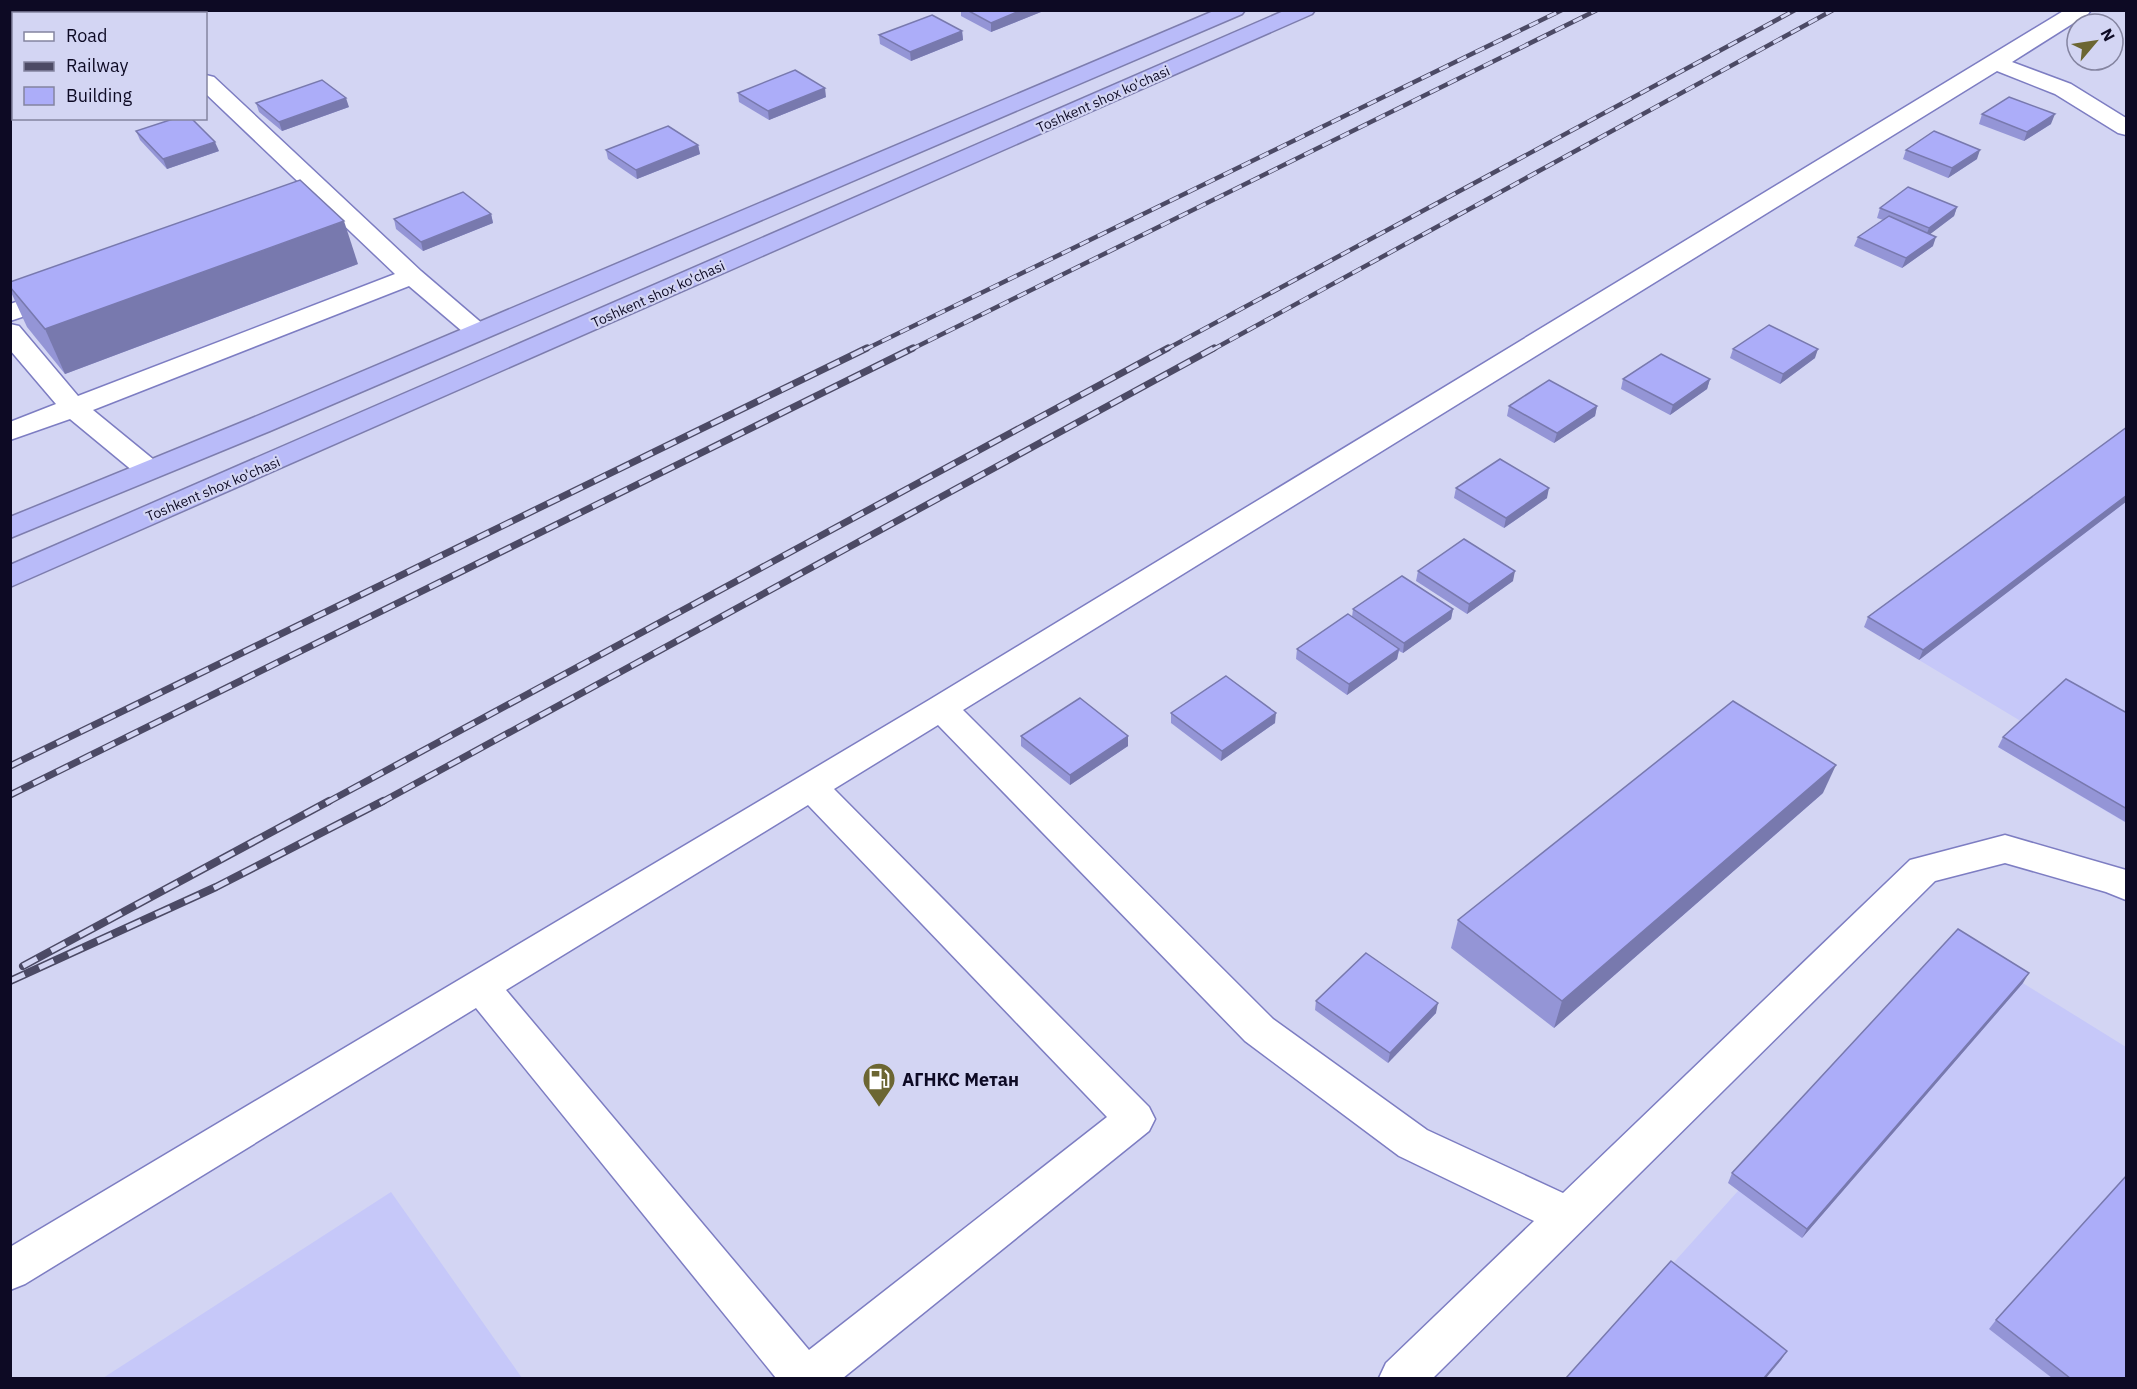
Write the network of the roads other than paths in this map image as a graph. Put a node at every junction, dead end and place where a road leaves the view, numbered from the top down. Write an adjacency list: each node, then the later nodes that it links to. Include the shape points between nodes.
1 (1235, 10): 10 (highway, Toshkent shox ko'chasi)
2 (1305, 10): 15 (highway, Toshkent shox ko'chasi)
3 (2081, 10): 4 (street)
4 (1995, 63): 6 (street, via 2062,89); 19 (street)
5 (207, 83): 7 (street, via 317,202)
6 (2127, 128)
7 (412, 276): 10 (street); 12 (street)
8 (87, 285): 9 (street)
9 (10, 313)
10 (478, 331): 13 (highway, Toshkent shox ko'chasi)
11 (10, 332): 12 (street)
12 (73, 407): 14 (street); 16 (street)
13 (260, 425): 15 (highway, via 282,426 297,433 297,443); 16 (highway, Toshkent shox ko'chasi)
14 (10, 432)
15 (288, 457): 18 (highway, Toshkent shox ko'chasi)
16 (149, 470): 17 (highway, Toshkent shox ko'chasi)
17 (10, 528)
18 (10, 577)
19 (941, 708): 20 (street); 23 (street, via 1259,1030 1413,1143)
20 (811, 787): 22 (street); 26 (street, via 1135,1119)
21 (2127, 886): 23 (street, via 2005,849 1923,870)
22 (480, 986): 24 (street); 25 (street)
23 (1569, 1217): 27 (street)
24 (10, 1270)
25 (804, 1378)
26 (809, 1378)
27 (1402, 1378)

